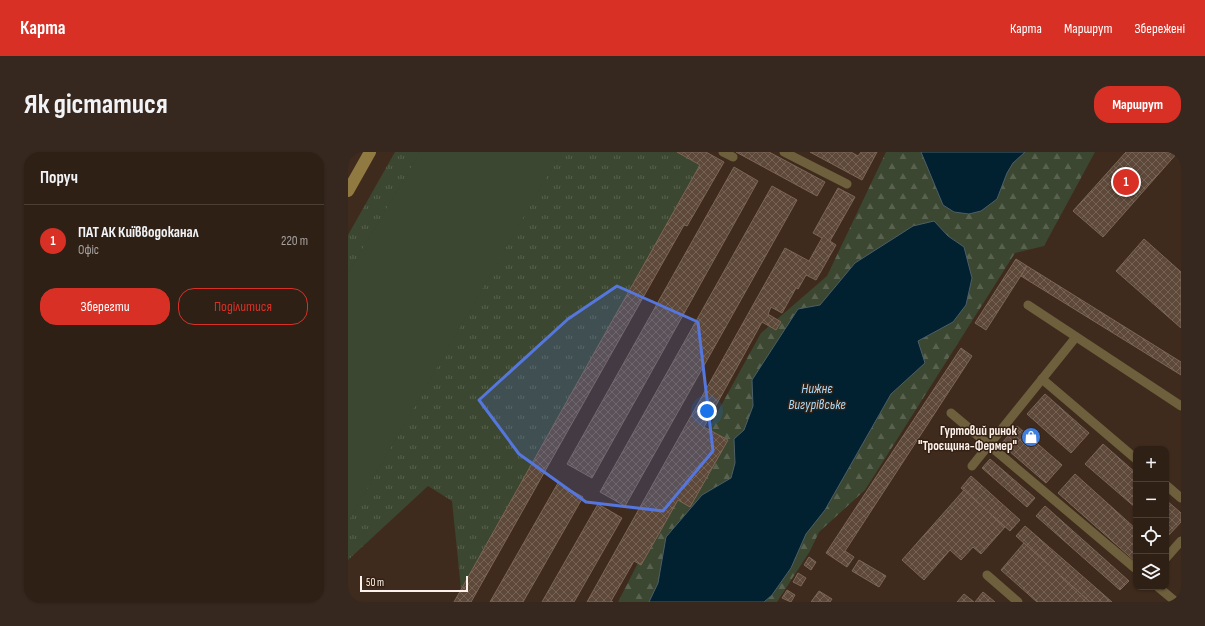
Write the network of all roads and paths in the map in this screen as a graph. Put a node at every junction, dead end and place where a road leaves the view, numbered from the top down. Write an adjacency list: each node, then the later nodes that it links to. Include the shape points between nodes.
1 (370, 152): 6 (street)
2 (723, 152): 4 (lane)
3 (784, 152): 5 (lane)
4 (733, 157)
5 (847, 184)
6 (348, 191)
7 (1028, 305): 8 (lane)
8 (1076, 337): 9 (lane); 10 (lane)
9 (1042, 379): 12 (lane); 13 (lane)
10 (1181, 406)
11 (951, 413): 12 (lane)
12 (989, 445): 14 (lane); 19 (lane)
13 (1133, 456)
14 (972, 466)
15 (1169, 488): 16 (lane)
16 (1181, 498)
17 (1181, 541): 18 (lane)
18 (1169, 555)
19 (1133, 566)
20 (987, 575): 22 (lane)
21 (1162, 590): 23 (lane)
22 (1018, 602)
23 (1176, 602)

